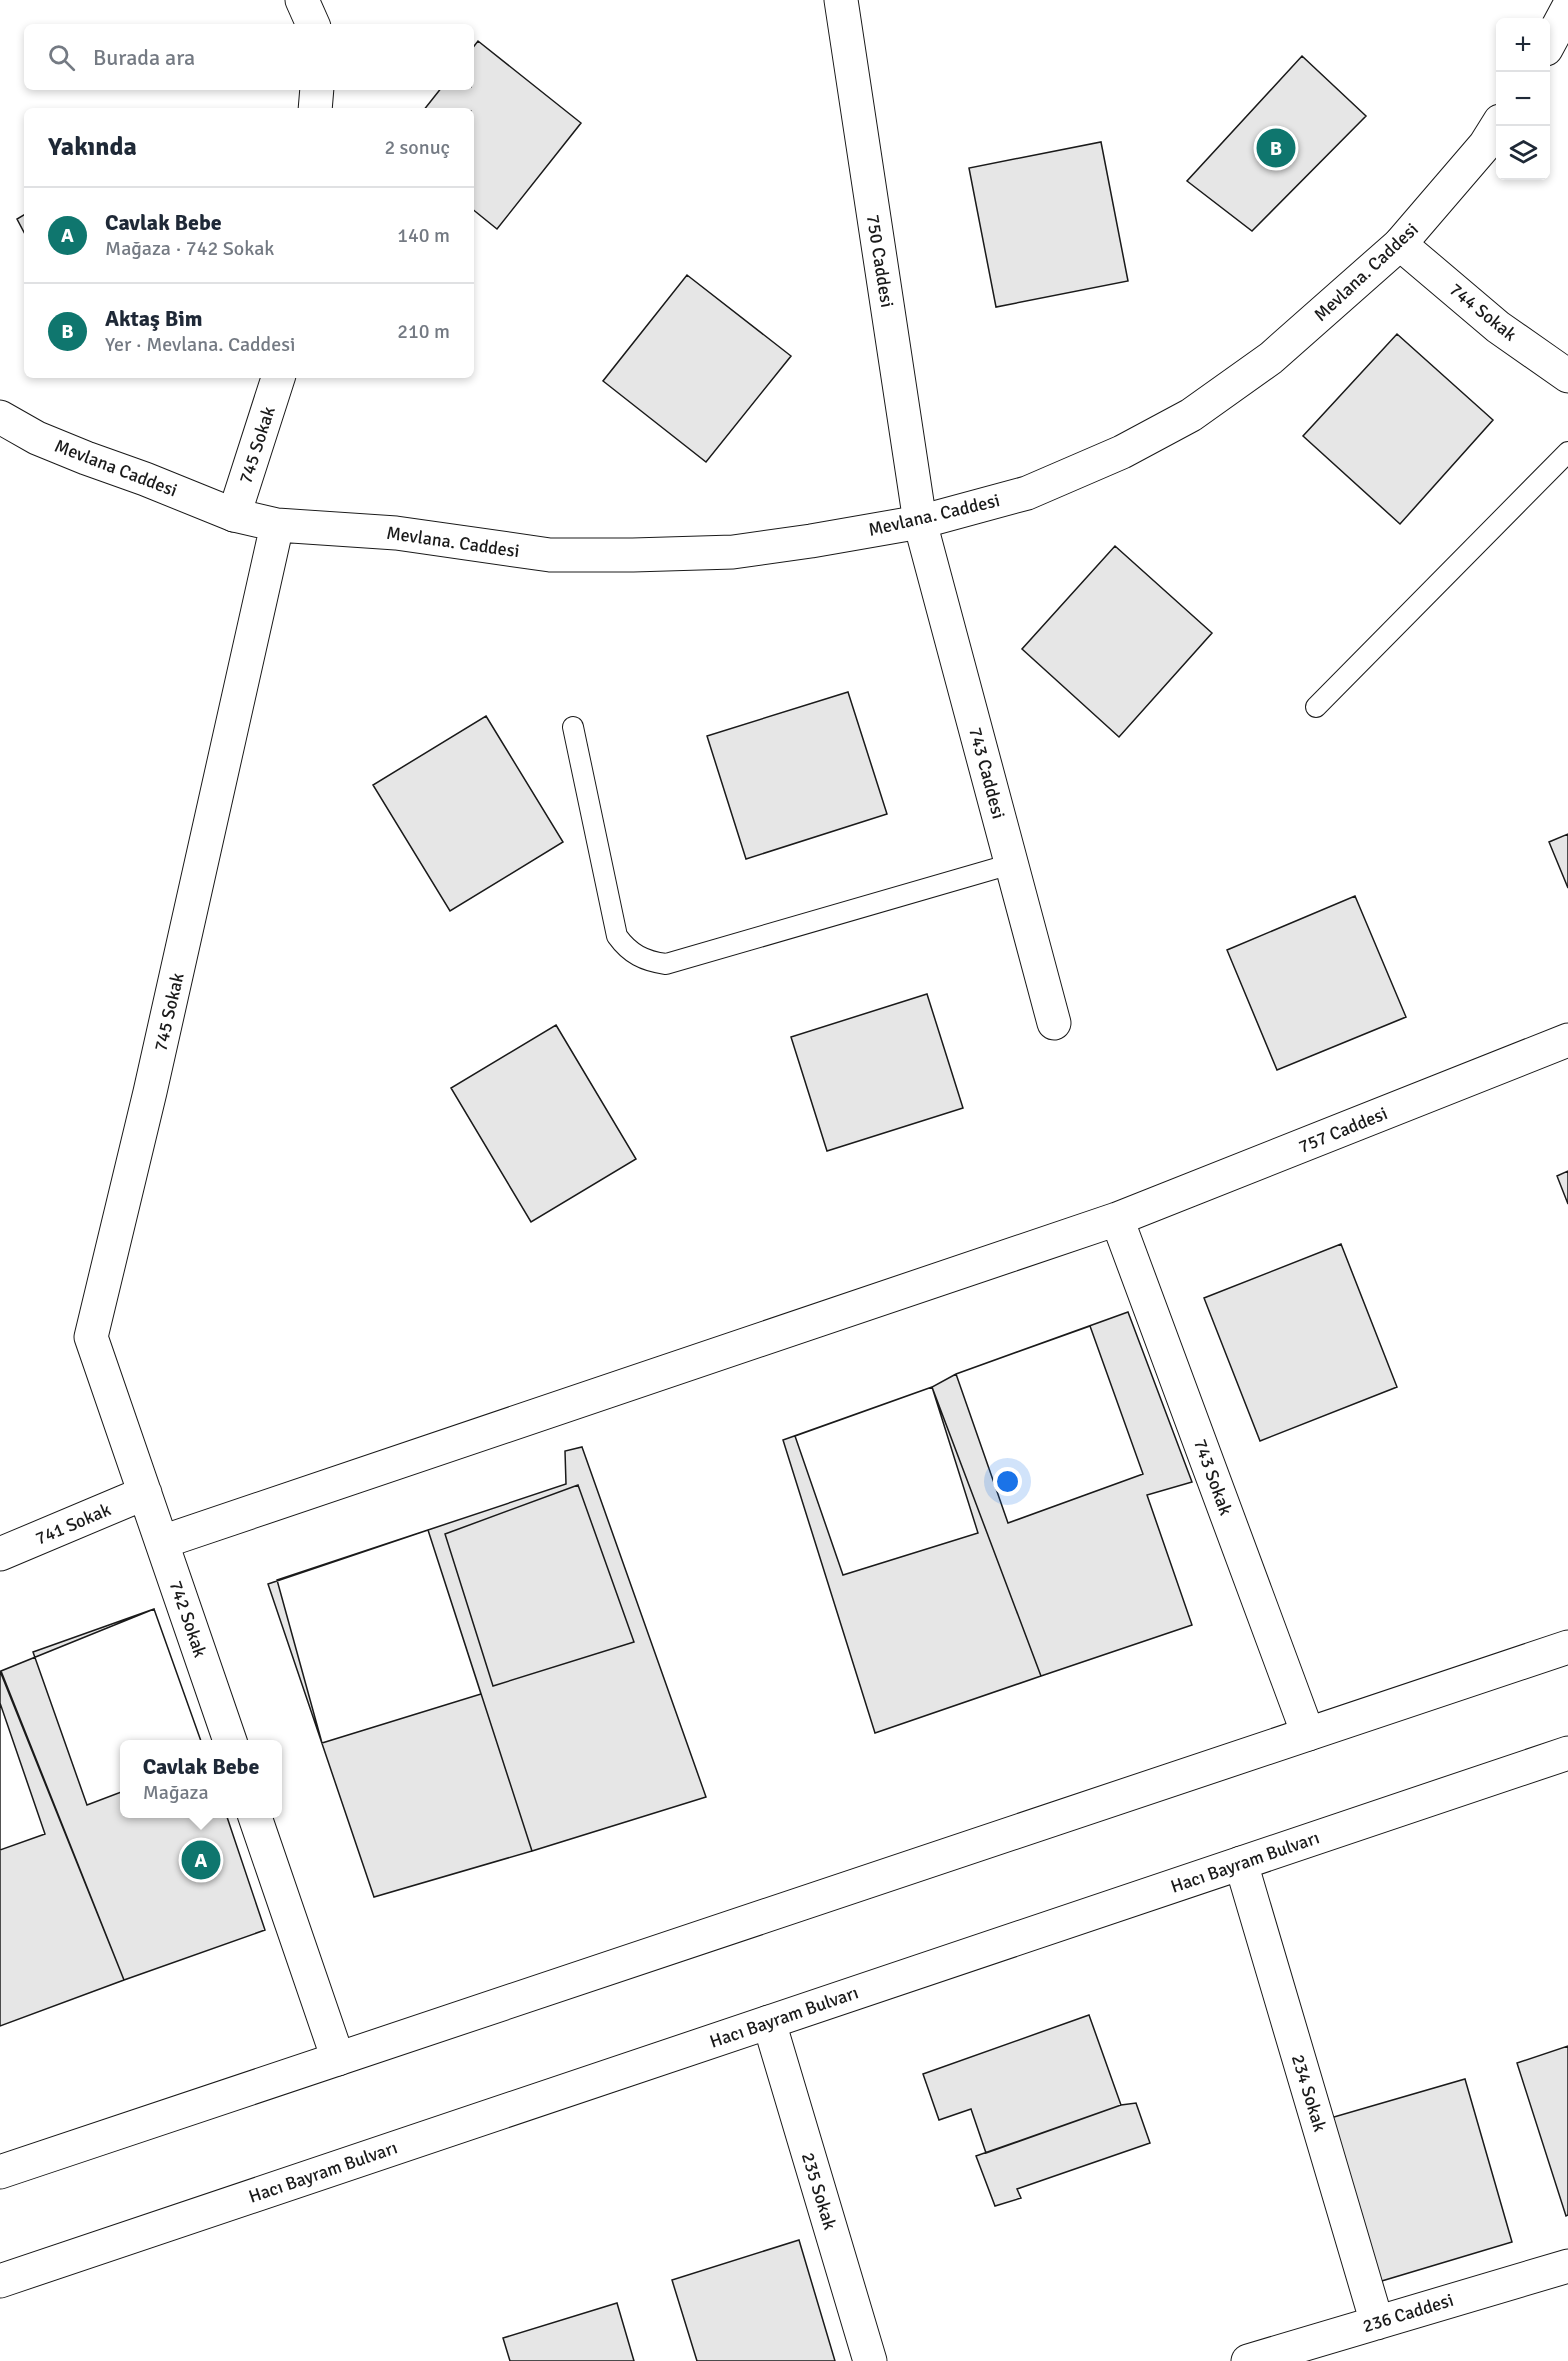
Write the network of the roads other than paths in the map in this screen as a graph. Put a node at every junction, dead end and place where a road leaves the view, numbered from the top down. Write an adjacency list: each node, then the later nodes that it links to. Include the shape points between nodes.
1 (302, 0): 4 (street)
2 (841, 0): 15 (street, 750 Caddesi)
3 (1568, 8): 5 (street)
4 (313, 24)
5 (1550, 40)
6 (317, 90): 7 (street)
7 (315, 108)
8 (1497, 126): 9 (street, Mevlana. Caddesi)
9 (1400, 244): 10 (street, 744 Sokak, via 1498,327); 15 (street, Mevlana. Caddesi, via 1271,358 1191,415 1122,452 1027,493)
10 (1568, 376)
11 (278, 378): 14 (street, 745 Sokak)
12 (0, 417): 14 (street, Mevlana Caddesi, via 37,438)
13 (1568, 452): 17 (lane)
14 (234, 515): 16 (street, Mevlana. Caddesi)
15 (920, 522): 16 (street, Mevlana. Caddesi, via 732,552 609,555 550,555 396,533); 19 (street, 743 Caddesi)
16 (277, 525): 23 (street, 745 Sokak, via 153,1081 91,1336)
17 (1316, 706)
18 (573, 727): 19 (lane, via 616,936 626,949 652,962 666,964)
19 (1011, 864): 20 (street, 743 Caddesi)
20 (1054, 1023)
21 (1568, 1040): 22 (street, 757 Caddesi)
22 (1118, 1220): 24 (street, 757 Caddesi); 27 (street, 743 Sokak)
23 (145, 1492): 24 (street, 742 Sokak); 25 (street, 741 Sokak)
24 (162, 1542): 28 (street, 742 Sokak)
25 (0, 1554)
26 (1568, 1647): 27 (street)
27 (1308, 1734): 33 (street)
28 (230, 1740)
29 (1568, 1753): 31 (street, Hacı Bayram Bulvarı)
30 (255, 1818): 33 (street)
31 (1241, 1863): 32 (street, Hacı Bayram Bulvarı); 37 (street, 234 Sokak)
32 (769, 2022): 36 (street, Hacı Bayram Bulvarı); 38 (street, 235 Sokak)
33 (338, 2059): 34 (street)
34 (0, 2172)
35 (1568, 2266): 37 (street, 236 Caddesi)
36 (0, 2281)
37 (1377, 2323): 39 (street, 236 Caddesi)
38 (870, 2361)
39 (1248, 2361)

